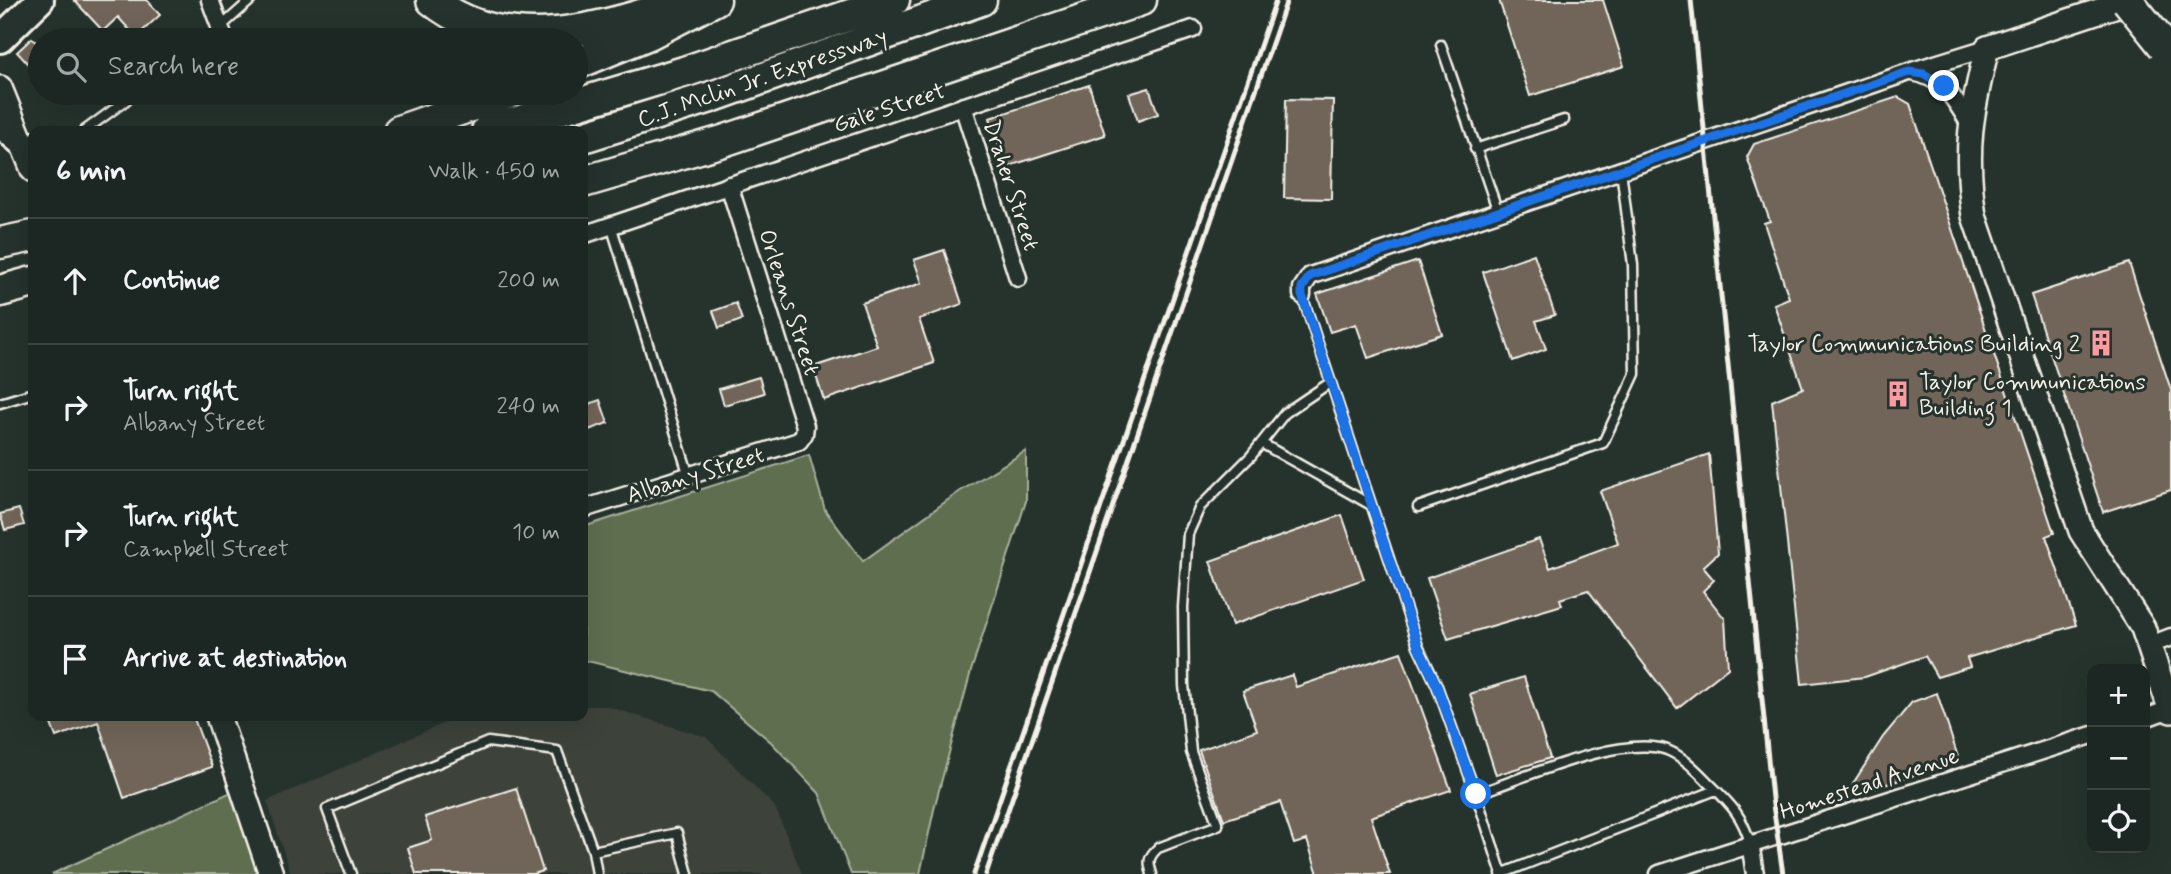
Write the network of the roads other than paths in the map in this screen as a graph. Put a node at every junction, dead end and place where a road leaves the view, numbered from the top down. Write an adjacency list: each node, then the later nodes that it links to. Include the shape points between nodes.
1 (40, 0): 16 (main road)
2 (210, 0): 11 (street)
3 (251, 0): 12 (lane)
4 (432, 0): 13 (highway, via 469,24)
5 (687, 0): 14 (highway, via 638,17)
6 (715, 0): 20 (highway)
7 (894, 0): 23 (highway, C.J. Mclin Jr. Expressway)
8 (981, 0): 34 (highway, C.J. Mclin Jr. Expressway, via 711,97)
9 (1141, 0): 35 (highway)
10 (2129, 0): 18 (street); 19 (highway, bridge)
11 (221, 28)
12 (228, 28)
13 (484, 28)
14 (578, 28)
15 (1193, 29): 27 (street, Gale Street)
16 (0, 39)
17 (1441, 45): 37 (lane)
18 (1987, 48): 21 (street); 29 (street)
19 (2168, 51)
20 (588, 59)
21 (1909, 72): 29 (street, via 1937,80 1950,91); 39 (street)
22 (0, 88): 36 (street)
23 (588, 101)
24 (120, 105): 31 (lane)
25 (474, 105): 32 (highway)
26 (573, 105): 33 (highway, C.J. Mclin Jr. Expressway)
27 (963, 106): 41 (street, Gale Street); 48 (street, Draher Street)
28 (1564, 120): 37 (lane)
29 (1969, 123): 63 (street, via 1974,216 2081,531 2134,613)
30 (0, 124): 36 (main road)
31 (91, 126)
32 (413, 126)
33 (504, 126)
34 (588, 135)
35 (723, 141): 40 (highway); 42 (highway, via 631,186)
36 (24, 144): 38 (street)
37 (1475, 149): 43 (lane)
38 (28, 156)
39 (1621, 170): 43 (street); 62 (lane, via 1633,265 1635,374 1603,443)
40 (588, 181)
41 (729, 185): 44 (street, Gale Street); 57 (street, Orleans Street)
42 (588, 201)
43 (1497, 212): 52 (street, via 1310,276)
44 (605, 227): 45 (street, Gale Street); 59 (lane)
45 (588, 232)
46 (28, 237): 47 (highway)
47 (0, 243)
48 (1018, 278)
49 (28, 283): 50 (highway)
50 (0, 290)
51 (28, 295): 53 (highway)
52 (1302, 295): 54 (lane)
53 (0, 297)
54 (1331, 382): 58 (lane, via 1285,412); 60 (lane)
55 (28, 395): 56 (lane)
56 (0, 403)
57 (804, 434): 59 (street, Albany Street, via 799,441)
58 (1261, 443): 60 (lane); 76 (lane, via 1200,507 1188,534 1184,685 1191,752 1219,825 1158,848 1148,863)
59 (689, 476): 61 (street, Albany Street)
60 (1371, 505): 69 (lane, via 1418,646)
61 (588, 507)
62 (1418, 507)
63 (2161, 641): 64 (street)
64 (2171, 710): 65 (street)
65 (2150, 716)
66 (220, 721): 72 (street)
67 (2087, 737): 70 (street, Homestead Avenue)
68 (1716, 789): 69 (lane, via 1681,757 1652,746 1636,746 1613,748); 70 (lane, via 1745,823); 77 (lane)
69 (1476, 794): 77 (lane)
70 (1750, 844): 78 (street, Homestead Avenue); 79 (street)
71 (593, 851): 73 (lane, via 557,751 488,742 327,809); 74 (lane); 75 (lane, via 677,833)
72 (271, 874)
73 (351, 874)
74 (597, 874)
75 (688, 874)
76 (1152, 874)
77 (1501, 874)
78 (1659, 874)
79 (1755, 874)

